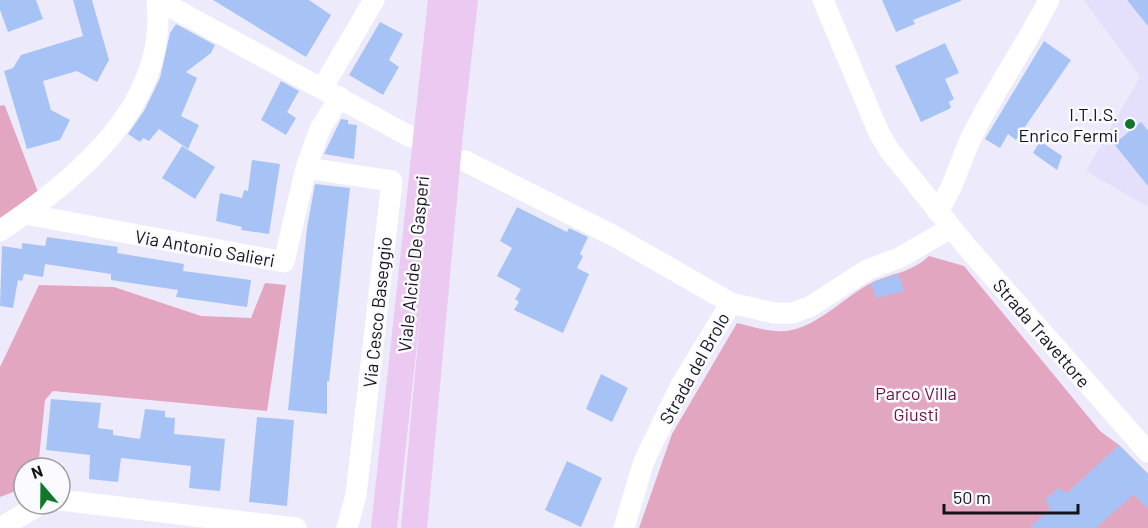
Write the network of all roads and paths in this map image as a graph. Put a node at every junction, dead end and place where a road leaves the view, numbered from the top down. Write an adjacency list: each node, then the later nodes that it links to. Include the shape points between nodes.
1 (157, 0): 8 (street); 14 (street, via 154,49 142,86 123,122 97,154)
2 (374, 0): 8 (street, Via Antonio Salieri)
3 (441, 0): 24 (main road, Viale Alcide De Gasperi)
4 (465, 0): 25 (main road, Viale Alcide De Gasperi)
5 (823, 0): 10 (street)
6 (829, 0): 10 (street)
7 (1049, 0): 13 (street, via 974,133 949,196)
8 (331, 92): 9 (street); 12 (street, Via Antonio Salieri)
9 (411, 137)
10 (889, 150): 13 (street, Strada Travettore)
11 (465, 161): 17 (street, via 614,236)
12 (306, 168): 14 (street, Via Antonio Salieri, via 284,262); 23 (street, Via Cesco Baseggio, via 392,181 357,495)
13 (937, 211): 15 (street, Strada Travettore)
14 (26, 214): 16 (street)
15 (951, 228): 17 (street, Strada del Brolo, via 793,313 774,313); 18 (street, Strada Travettore, via 1046,339)
16 (0, 231)
17 (731, 303): 26 (street, Strada del Brolo, via 681,385 644,461)
18 (1144, 440)
19 (72, 501): 22 (street)
20 (20, 516): 21 (street)
21 (0, 528)
22 (296, 528)
23 (347, 528)
24 (384, 528)
25 (414, 528)
26 (624, 528)

